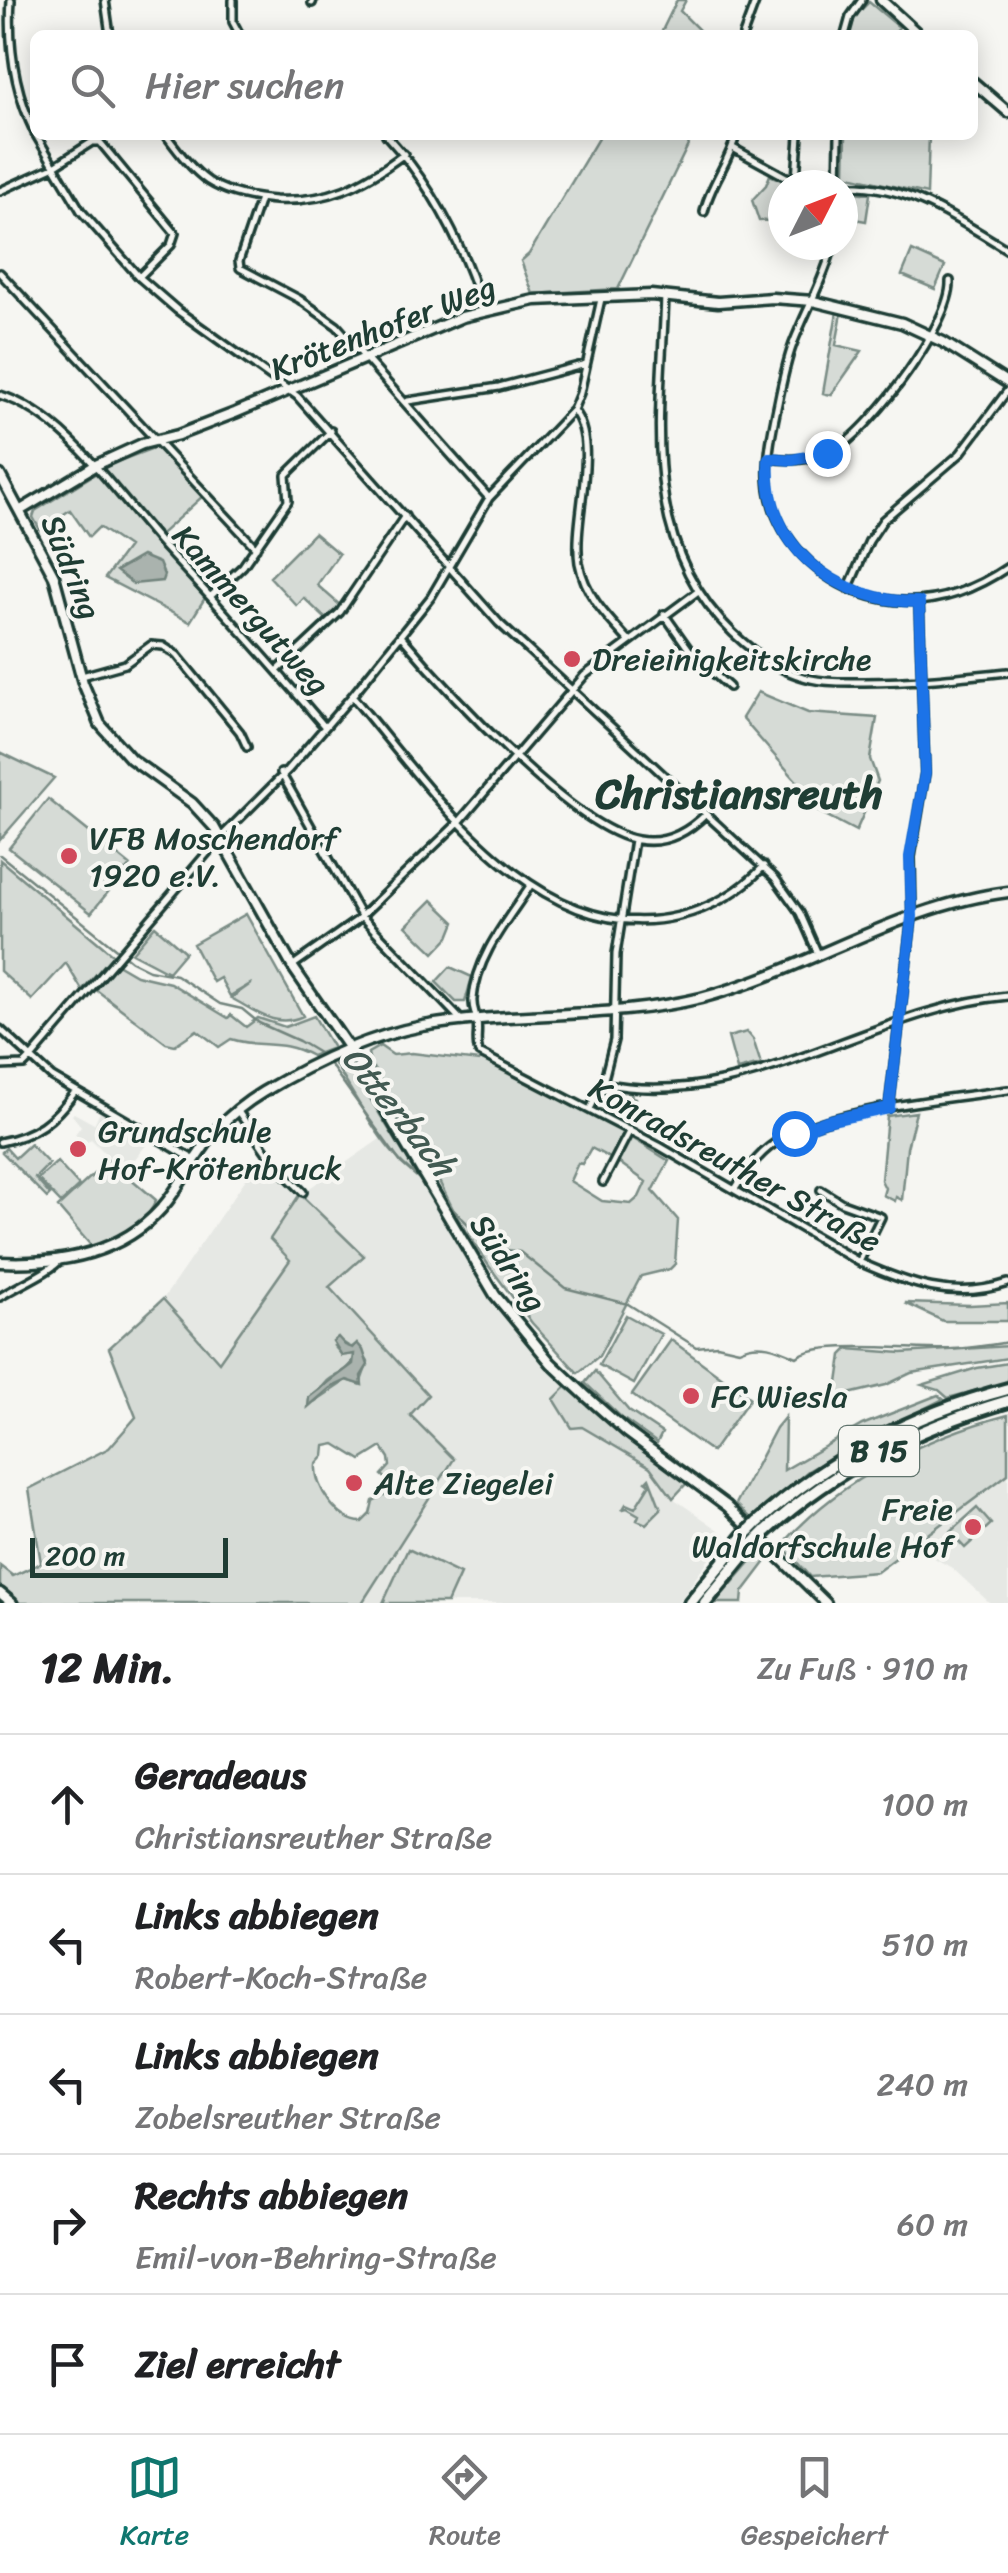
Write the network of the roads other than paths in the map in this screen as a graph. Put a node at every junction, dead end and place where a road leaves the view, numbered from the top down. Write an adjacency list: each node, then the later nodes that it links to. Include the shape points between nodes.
1 (11, 0): 14 (street, via 15,70)
2 (106, 0): 7 (street)
3 (233, 0): 8 (street)
4 (756, 0): 9 (street)
5 (862, 0): 10 (street)
6 (881, 0): 11 (street)
7 (109, 30)
8 (238, 30)
9 (745, 30)
10 (846, 30)
11 (914, 30)
12 (978, 86): 13 (street)
13 (1008, 112)
14 (30, 119)
15 (39, 140): 23 (street)
16 (171, 140): 29 (street, via 207,180)
17 (391, 140): 22 (street)
18 (735, 140): 21 (street)
19 (799, 140): 25 (street)
20 (840, 140): 26 (street)
21 (733, 148): 24 (street); 30 (street)
22 (404, 154): 29 (street, via 332,196); 39 (street, via 459,244)
23 (54, 167): 28 (street); 34 (street, via 94,228); 34 (street, via 98,141 174,230 170,245)
24 (771, 170)
25 (797, 170)
26 (839, 170)
27 (858, 187): 31 (street, via 914,198)
28 (0, 191)
29 (260, 199): 41 (street, via 239,262 314,308)
30 (704, 212)
31 (1008, 250)
32 (828, 260): 38 (street)
33 (0, 273): 49 (street)
34 (139, 277): 44 (street)
35 (950, 281): 40 (street)
36 (602, 296): 37 (street, Krötenhofer Weg); 39 (street, Krötenhofer Weg); 42 (street)
37 (665, 296): 38 (street, Krötenhofer Weg); 60 (street, via 662,488 672,539)
38 (814, 301): 40 (street, Krötenhofer Weg); 50 (street, via 786,368)
39 (483, 310): 41 (street, Krötenhofer Weg)
40 (930, 336): 43 (street, Krötenhofer Weg); 50 (street, via 877,413 850,439 816,456)
41 (367, 357): 44 (street, Krötenhofer Weg); 46 (street)
42 (586, 364): 46 (street, via 499,387); 47 (street)
43 (1008, 387): 59 (street, via 960,454 882,520)
44 (290, 390): 48 (street); 49 (street, Krötenhofer Weg)
45 (0, 395): 51 (street, Kammergutweg, via 30,408)
46 (406, 401): 53 (street)
47 (573, 410): 53 (street); 65 (street, via 584,447 580,563 592,597)
48 (331, 431): 55 (street); 56 (street, via 286,475 288,500)
49 (157, 441): 51 (street, Krötenhofer Weg); 56 (street)
50 (769, 458): 59 (street, via 770,498 786,534 814,567)
51 (96, 465): 54 (street, Krötenhofer Weg); 61 (street, Kammergutweg)
52 (0, 475): 54 (street, Südring)
53 (489, 498): 57 (street)
54 (20, 510): 68 (street, Südring, via 54,576)
55 (406, 516): 57 (street); 66 (street, via 340,612)
56 (256, 548): 61 (street)
57 (450, 567): 64 (street); 71 (street)
58 (1008, 567): 62 (street, via 967,591)
59 (849, 588): 62 (street)
60 (697, 592): 63 (street); 69 (street, via 757,653 800,676)
61 (211, 596): 66 (street, Kammergutweg)
62 (919, 602): 69 (street)
63 (664, 614): 65 (street); 70 (street, via 693,655)
64 (401, 635): 72 (street); 75 (street, via 462,707)
65 (628, 640): 71 (street)
66 (277, 671): 73 (street, Kammergutweg)
67 (1008, 672): 69 (street)
68 (82, 676): 74 (street, via 125,664 151,645 163,646); 79 (street, Südring, via 91,707 118,748 194,804)
69 (923, 682): 85 (street, via 925,773 910,857)
70 (729, 687)
71 (572, 690): 75 (street); 77 (street)
72 (352, 696): 73 (street); 78 (street)
73 (325, 727): 76 (street, Kammergutweg)
74 (247, 746)
75 (516, 756): 78 (street); 80 (street, via 586,814)
76 (282, 773): 79 (street, Kammergutweg); 84 (street)
77 (706, 814): 80 (street, via 676,836); 81 (street)
78 (460, 821): 82 (street); 84 (street)
79 (220, 838): 88 (street, Südring); 96 (street, Kammergutweg)
80 (634, 840): 86 (street)
81 (764, 866): 86 (street, via 701,910); 87 (street, via 793,901)
82 (530, 886): 86 (street, via 566,905); 91 (street, via 482,964 473,994)
83 (1008, 892): 85 (street)
84 (360, 916): 88 (street); 92 (street)
85 (912, 917): 87 (street); 93 (street)
86 (622, 920): 90 (street)
87 (818, 956): 90 (street, via 718,993)
88 (292, 966): 95 (street, Südring)
89 (1008, 996): 93 (street)
90 (616, 1013): 91 (street); 98 (street)
91 (477, 1021): 92 (street); 102 (street, Konradsreuther Straße, via 479,1053)
92 (463, 1022): 95 (street, via 401,1031)
93 (898, 1023): 98 (street, via 725,1079 660,1087); 101 (street)
94 (0, 1029): 96 (street)
95 (350, 1050): 103 (street); 123 (street, Südring, via 495,1295 552,1363 627,1432 727,1506)
96 (31, 1058): 97 (street, via 24,1065); 100 (street)
97 (0, 1066)
98 (603, 1083): 102 (street)
99 (1008, 1090): 101 (street)
100 (75, 1092): 105 (street, via 42,1128); 106 (street)
101 (889, 1108): 108 (street, via 812,1125 776,1142)
102 (590, 1109): 104 (street, Konradsreuther Straße)
103 (237, 1110): 106 (street); 110 (street)
104 (630, 1130): 107 (street); 108 (street, Konradsreuther Straße)
105 (0, 1142)
106 (192, 1159): 111 (street, via 162,1207 132,1235)
107 (603, 1182)
108 (735, 1189): 113 (street, Konradsreuther Straße)
109 (821, 1190): 113 (street, via 880,1217)
110 (304, 1192)
111 (60, 1259): 112 (street); 115 (street)
112 (0, 1262)
113 (859, 1262): 114 (street, Konradsreuther Straße, via 944,1291)
114 (1008, 1283)
115 (0, 1296)
116 (1008, 1388): 118 (highway, B 15, via 859,1447 801,1486)
117 (1008, 1401): 118 (highway, B 15, via 869,1456)
118 (762, 1527): 121 (highway, B 15, bridge, via 744,1536); 122 (highway, B 15, bridge)
119 (0, 1592): 120 (street)
120 (12, 1603)
121 (690, 1603)
122 (705, 1603)
123 (826, 1603)

